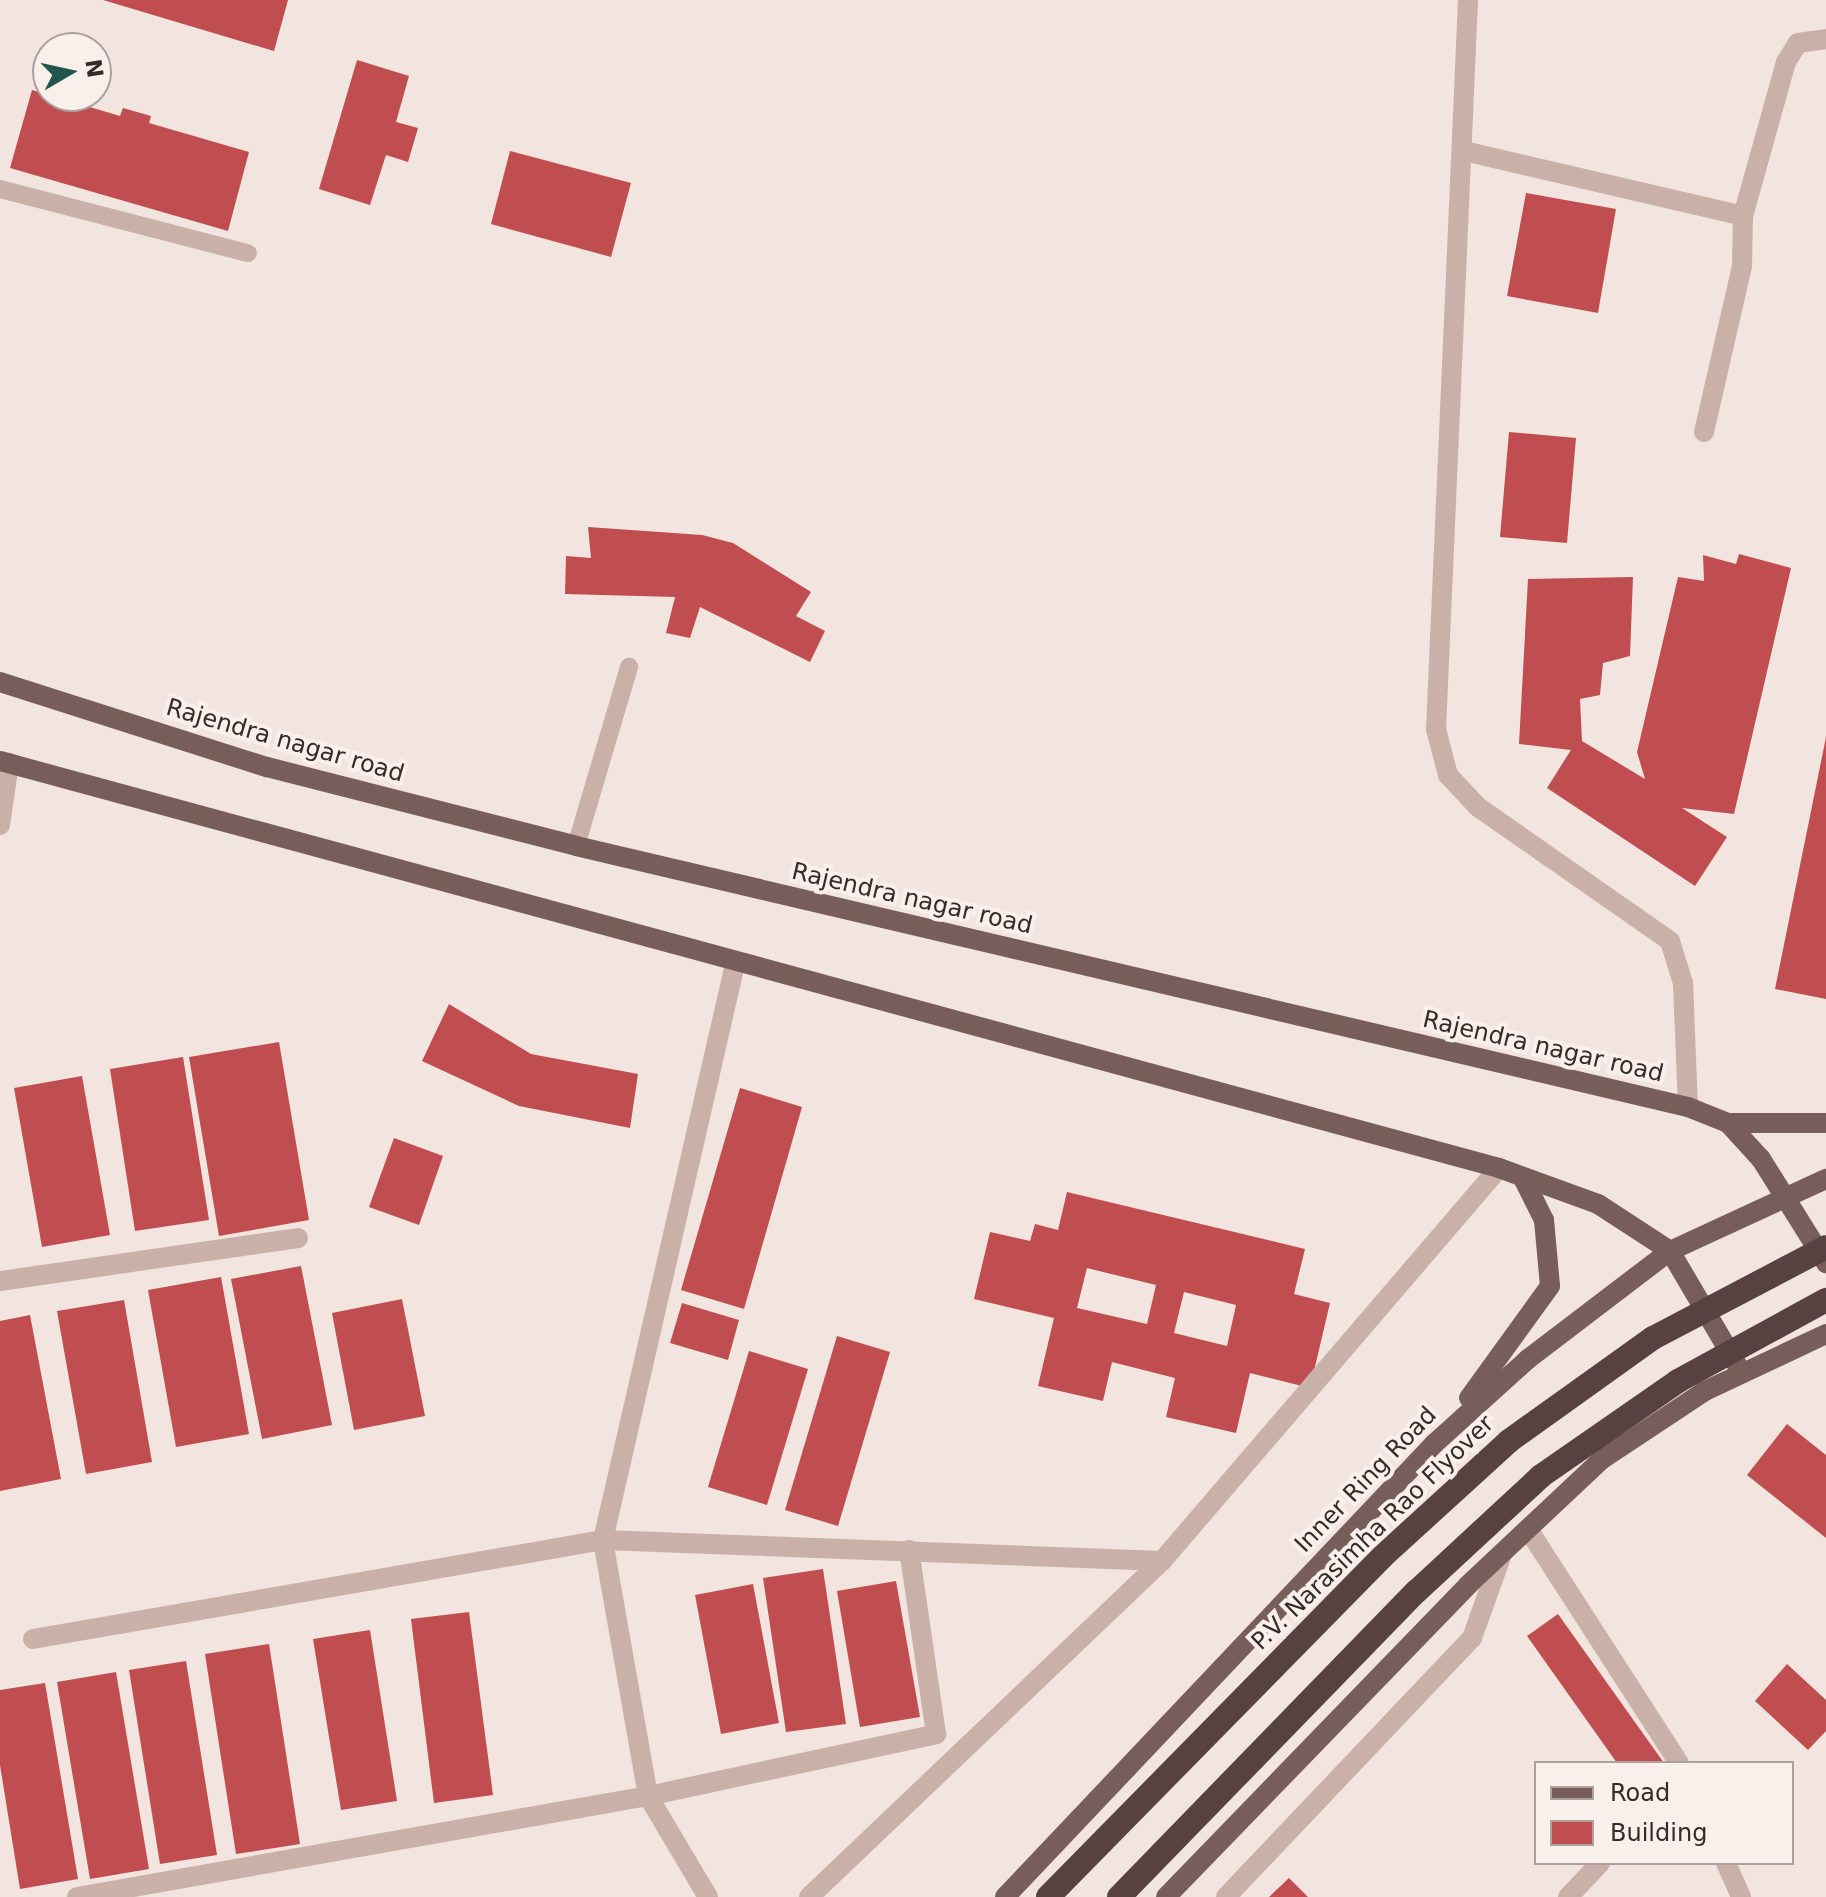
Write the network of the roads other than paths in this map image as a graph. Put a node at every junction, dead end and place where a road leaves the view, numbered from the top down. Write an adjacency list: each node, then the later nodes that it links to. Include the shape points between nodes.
1 (1468, 0): 3 (street)
2 (1826, 39): 5 (street, via 1798,43 1786,62)
3 (1464, 151): 5 (street); 14 (street, via 1436,729 1448,775 1478,807 1670,941 1683,983)
4 (0, 189): 6 (lane)
5 (1743, 216): 7 (street, via 1742,266)
6 (248, 253)
7 (1704, 432)
8 (629, 667): 12 (lane)
9 (0, 682): 12 (main road, Rajendra nagar road, via 267,767)
10 (4, 762): 11 (street); 13 (main road)
11 (0, 825)
12 (576, 846): 14 (main road, Rajendra nagar road)
13 (735, 964): 17 (main road); 31 (street)
14 (1688, 1107): 15 (main road, Rajendra nagar road)
15 (1728, 1123): 16 (main road); 20 (main road, Rajendra nagar road)
16 (1826, 1123)
17 (1499, 1168): 18 (main road); 34 (street)
18 (1523, 1178): 23 (main road, via 1598,1204); 29 (main road, via 1544,1220 1550,1286 1510,1349)
19 (1826, 1179): 20 (main road, Inner Ring Road)
20 (1787, 1194): 23 (main road, Inner Ring Road); 24 (main road, Rajendra nagar road)
21 (298, 1238): 25 (street)
22 (1826, 1247): 44 (highway, P.V. Narasimha Rao Flyover, bridge, via 1653,1338 1509,1441 1382,1557)
23 (1670, 1251): 28 (main road); 29 (main road, Inner Ring Road, via 1528,1359)
24 (1826, 1263)
25 (0, 1281)
26 (1826, 1300): 45 (highway, bridge, via 1678,1381 1541,1476 1417,1591)
27 (1826, 1334): 28 (main road)
28 (1742, 1373): 30 (main road, via 1601,1460)
29 (1434, 1444): 43 (main road, Inner Ring Road)
30 (1528, 1529): 33 (main road); 36 (street)
31 (603, 1540): 32 (street); 35 (street); 37 (street)
32 (909, 1550): 34 (street); 37 (street, via 936,1734)
33 (1502, 1554): 46 (main road); 47 (street, via 1472,1638)
34 (1162, 1561): 42 (street)
35 (33, 1639)
36 (1678, 1761)
37 (648, 1796): 40 (street); 41 (street)
38 (1598, 1865): 48 (street)
39 (1727, 1865): 49 (street)
40 (77, 1897)
41 (708, 1897)
42 (809, 1897)
43 (1005, 1897)
44 (1048, 1897)
45 (1119, 1897)
46 (1166, 1897)
47 (1226, 1897)
48 (1568, 1897)
49 (1741, 1897)

